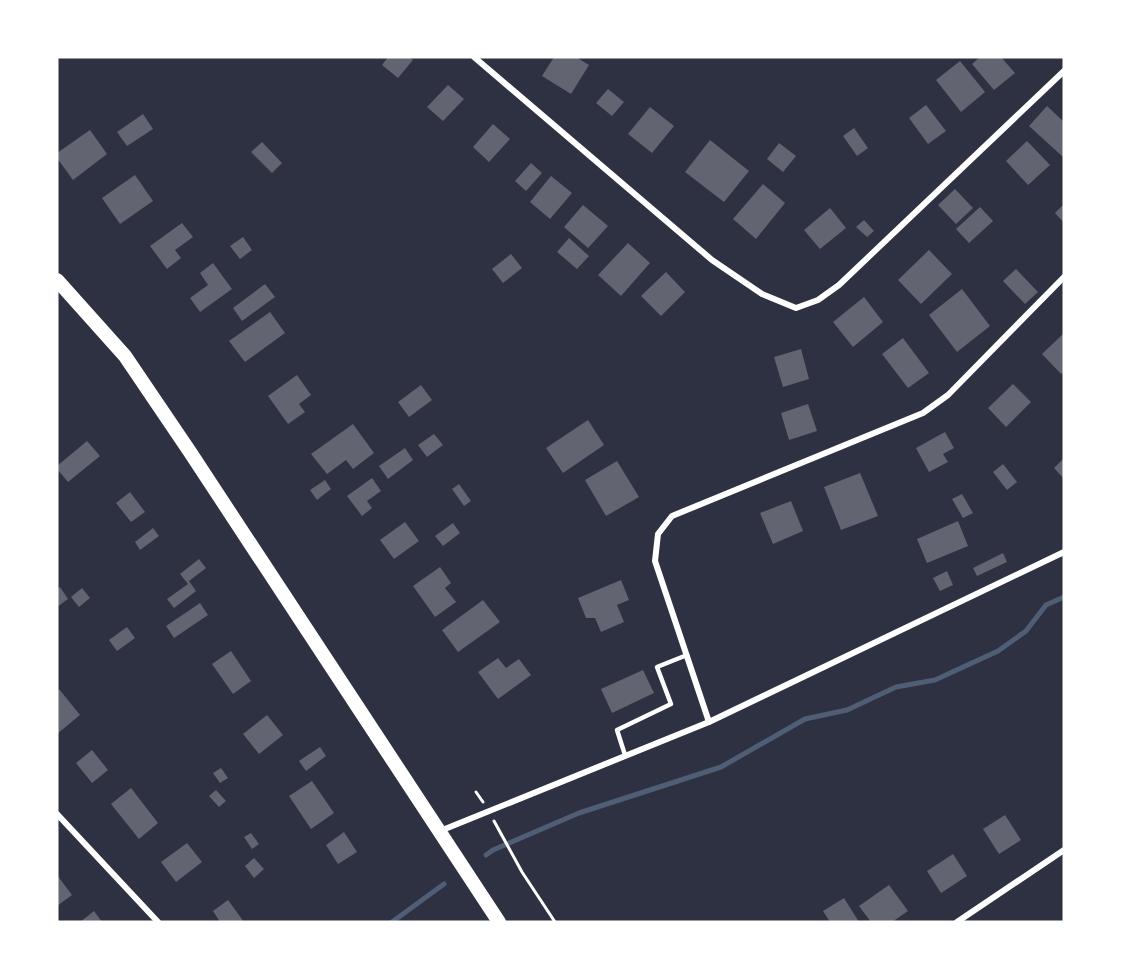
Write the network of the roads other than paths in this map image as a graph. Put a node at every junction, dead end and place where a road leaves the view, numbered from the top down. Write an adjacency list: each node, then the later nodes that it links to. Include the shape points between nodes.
1 (474, 57): 2 (street, via 712,260 762,294 796,308 818,300 839,285)
2 (1064, 71)
3 (1064, 277): 6 (street, via 948,395 923,413 672,516 658,534 655,561)
4 (57, 280): 10 (main road, via 124,356)
5 (1064, 552): 7 (street)
6 (687, 655): 7 (street); 8 (lane, via 657,667 671,704 616,730)
7 (710, 722): 8 (street)
8 (625, 755): 10 (street)
9 (57, 814): 12 (street)
10 (440, 831): 13 (main road)
11 (1064, 850): 14 (street)
12 (158, 922)
13 (499, 922)
14 (957, 922)

